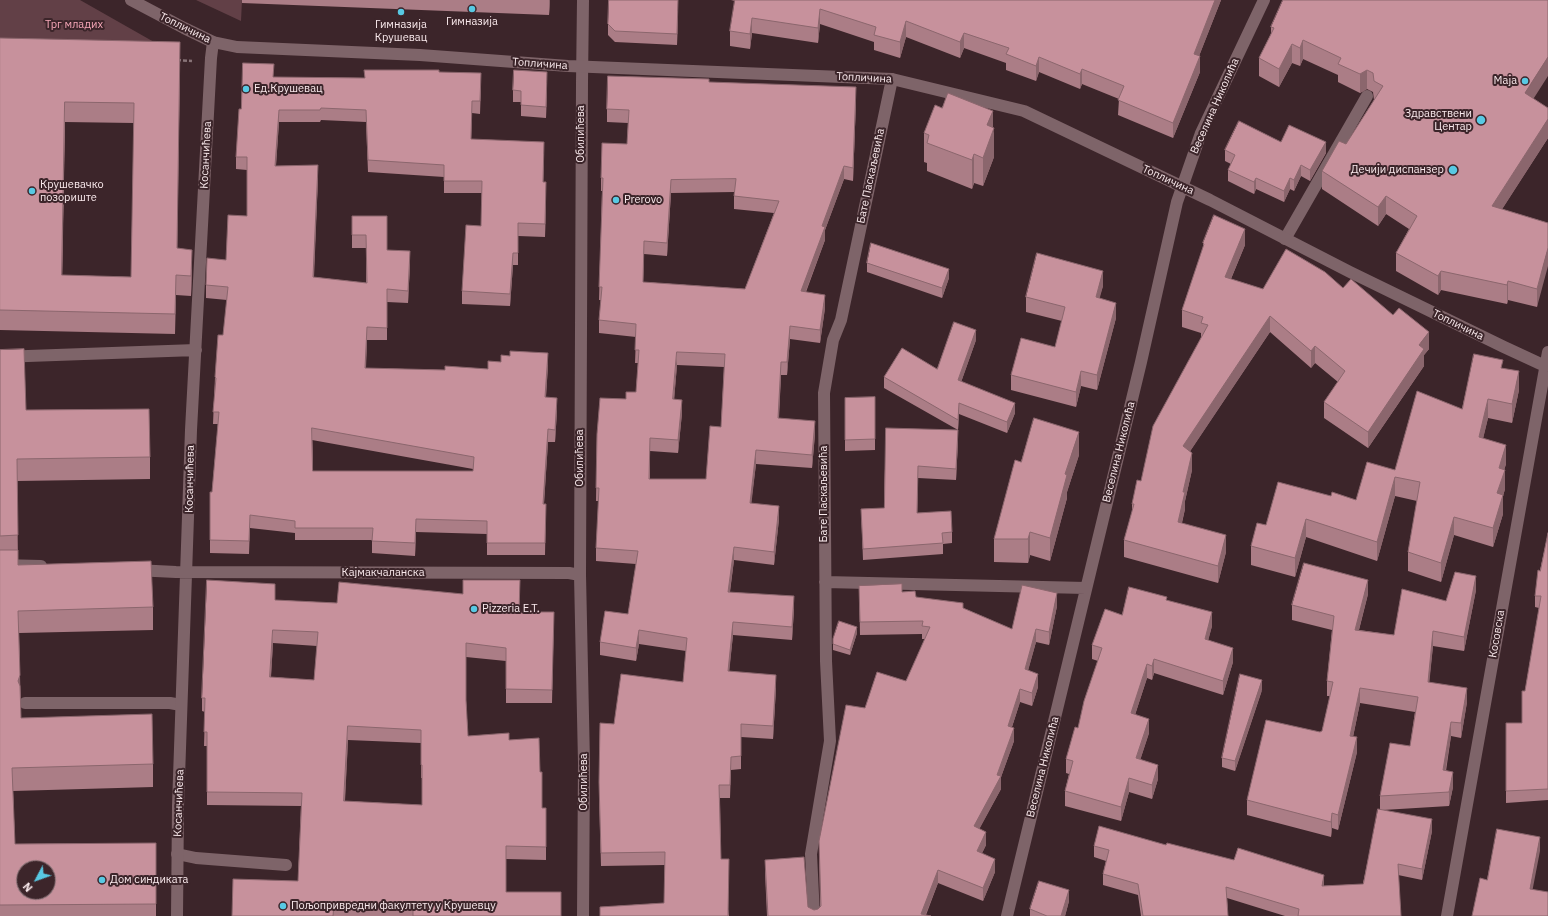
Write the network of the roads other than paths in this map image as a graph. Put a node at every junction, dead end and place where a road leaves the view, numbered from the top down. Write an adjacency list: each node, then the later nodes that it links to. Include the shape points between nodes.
1 (131, 0): 4 (street, Топличина)
2 (583, 0): 5 (street, Обилићева)
3 (1264, 0): 8 (street, Веселина Николића, via 1201,133)
4 (213, 42): 5 (street, Топличина, via 237,47 420,55); 10 (street, Косанчићева)
5 (582, 66): 6 (street, Топличина); 18 (street, Обилићева)
6 (892, 79): 8 (street, Топличина, via 1024,111); 19 (street, Бате Паскаљевића, via 841,320 833,340 824,393)
7 (1367, 96): 9 (street)
8 (1182, 186): 9 (street, Топличина); 20 (street, Веселина Николића)
9 (1286, 239): 13 (street, Топличина)
10 (196, 350): 12 (street); 17 (street, Косанчићева)
11 (1548, 352): 13 (street, Косовска)
12 (0, 357)
13 (1545, 366): 29 (street, Косовска)
14 (0, 565): 15 (street)
15 (57, 566)
16 (120, 569): 17 (street, Кајмакчаланска)
17 (187, 571): 18 (street, Кајмакчаланска); 22 (street, Косанчићева)
18 (580, 574): 26 (street, Обилићева, via 584,763)
19 (825, 582): 20 (street); 27 (street, Бате Паскаљевића, via 830,740 811,854)
20 (1086, 588): 28 (street, Веселина Николића)
21 (25, 703): 22 (street)
22 (182, 705): 23 (street, Косанчићева)
23 (177, 854): 24 (street, via 196,858); 25 (street, Косанчићева)
24 (286, 865)
25 (176, 916)
26 (583, 916)
27 (814, 916)
28 (1007, 916)
29 (1447, 916)

